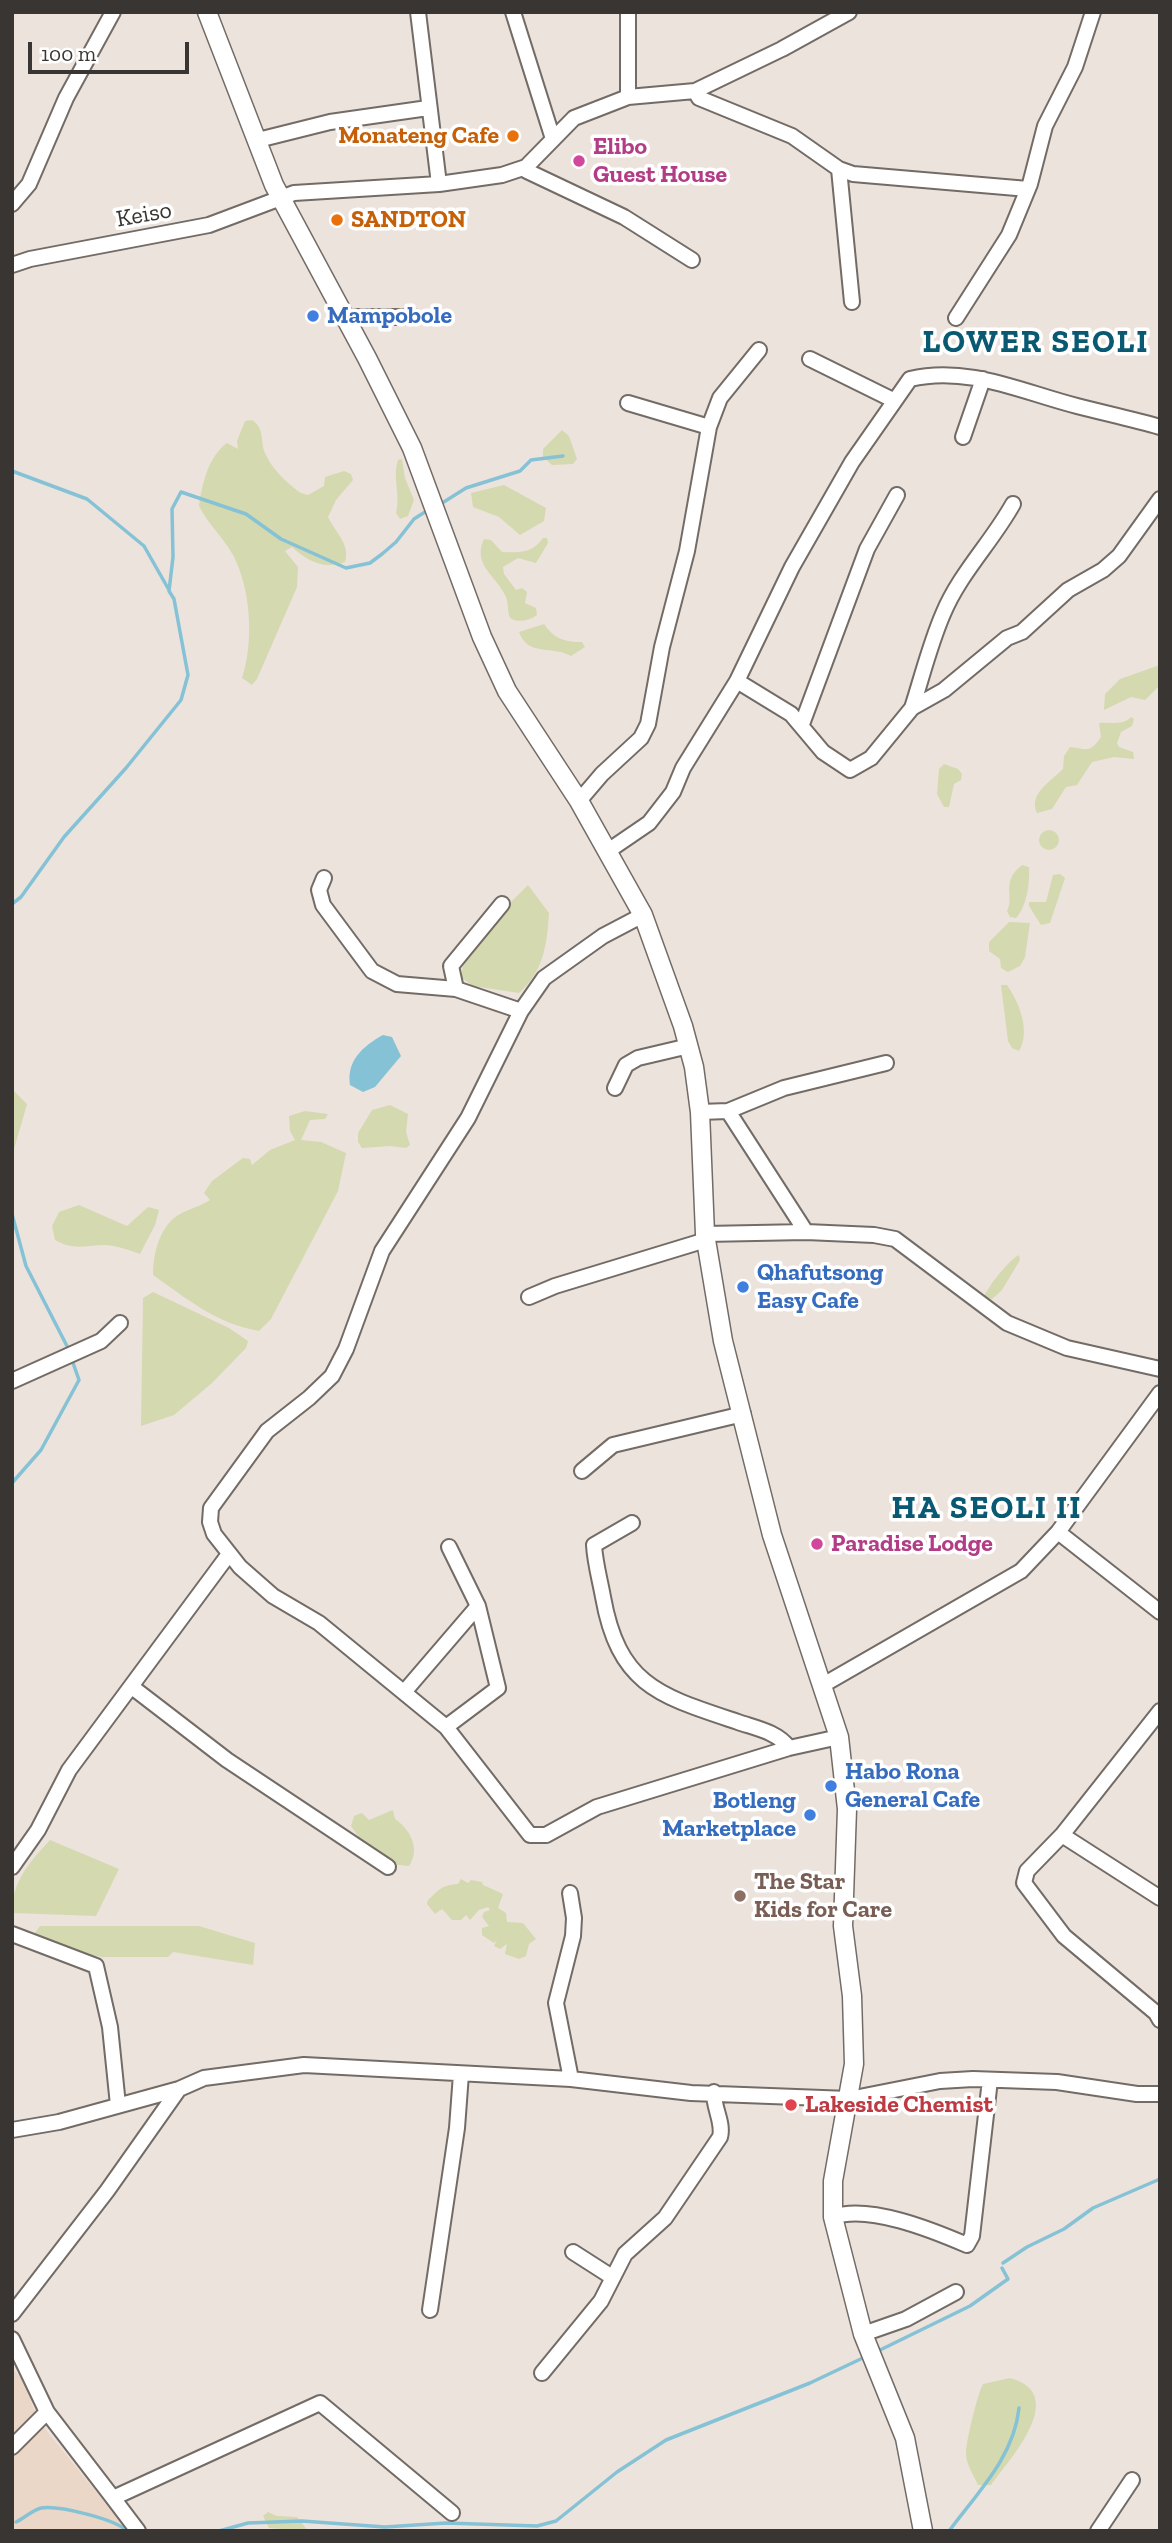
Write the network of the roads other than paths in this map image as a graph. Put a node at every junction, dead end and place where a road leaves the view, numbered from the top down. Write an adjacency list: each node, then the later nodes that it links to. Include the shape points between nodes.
1 (113, 12): 18 (street, via 66,98 29,184)
2 (207, 12): 12 (main road)
3 (418, 12): 10 (street)
4 (513, 12): 11 (street)
5 (628, 12): 9 (street)
6 (849, 12): 8 (street)
7 (1093, 12): 16 (street, via 1075,67 1045,127)
8 (695, 91): 9 (street); 14 (street, via 699,98 792,136)
9 (628, 97): 11 (street, via 574,118)
10 (428, 108): 12 (street, via 330,122); 15 (street)
11 (553, 139): 13 (street)
12 (258, 140): 17 (main road)
13 (526, 167): 15 (street, Keiso); 19 (street, via 527,172 632,222)
14 (839, 169): 16 (street); 21 (street)
15 (439, 184): 17 (street, Keiso, via 294,193)
16 (1028, 189): 23 (street, via 1009,236)
17 (282, 200): 20 (street, Keiso, via 169,235); 24 (main road)
18 (12, 204)
19 (692, 260)
20 (12, 265)
21 (852, 302)
22 (414, 317): 24 (street)
23 (956, 318)
24 (346, 321): 39 (main road, via 412,448 482,637 507,691)
25 (759, 351): 30 (street, via 720,398)
26 (810, 359): 28 (street)
27 (983, 380): 28 (street, via 933,373 910,379); 31 (street); 32 (street)
28 (893, 400): 36 (street, via 792,567)
29 (628, 403): 30 (street)
30 (709, 427): 39 (street, via 648,724)
31 (1160, 427)
32 (963, 437)
33 (897, 495): 38 (street, via 867,549)
34 (1160, 499): 37 (street, via 1119,556 1103,570 1068,590 944,691)
35 (1013, 504): 37 (street, via 943,613)
36 (737, 681): 38 (street); 40 (street, via 673,792 649,823)
37 (912, 708): 38 (street, via 871,758 850,770 823,752)
38 (802, 724)
39 (579, 801): 40 (main road)
40 (608, 851): 43 (main road)
41 (324, 878): 44 (street, via 319,890 323,905 372,971 402,985)
42 (502, 904): 44 (street, via 451,966)
43 (643, 915): 45 (street, via 544,978); 46 (main road)
44 (456, 989): 45 (street)
45 (521, 1011): 63 (street, via 468,1118 382,1251 332,1376 267,1431 211,1508 214,1534)
46 (689, 1046): 48 (street, via 638,1058 626,1065); 50 (main road)
47 (886, 1063): 49 (street, via 784,1088)
48 (615, 1088)
49 (728, 1111): 50 (street); 51 (street)
50 (700, 1112): 52 (main road)
51 (806, 1232): 52 (street); 55 (street, via 895,1239 1007,1323 1067,1348)
52 (706, 1237): 53 (street); 58 (main road, via 723,1340)
53 (529, 1297)
54 (120, 1322): 56 (street, via 101,1341)
55 (1160, 1369)
56 (12, 1381)
57 (1160, 1393): 61 (street)
58 (743, 1414): 59 (street, via 613,1445); 66 (main road, via 772,1535)
59 (582, 1471)
60 (632, 1523): 72 (street, via 594,1545 608,1628 631,1669 668,1697 764,1731)
61 (1058, 1532): 65 (street); 66 (street, via 1021,1571)
62 (449, 1547): 64 (street)
63 (229, 1554): 67 (street); 68 (street, via 273,1597 319,1623)
64 (478, 1606): 68 (street); 70 (street, via 498,1688)
65 (1160, 1612)
66 (823, 1685): 71 (main road)
67 (132, 1687): 74 (street, via 69,1770 38,1830); 75 (street, via 227,1760)
68 (405, 1691): 70 (street)
69 (1160, 1711): 73 (street)
70 (446, 1727): 72 (street, via 530,1835 538,1837 597,1807)
71 (839, 1737): 72 (street); 86 (main road, via 847,1809 844,1926 854,2064)
72 (789, 1748)
73 (1062, 1835): 77 (street); 79 (street, via 1027,1871 1024,1883 1064,1936)
74 (12, 1867)
75 (388, 1867)
76 (570, 1893): 81 (street, via 573,1936 556,2004)
77 (1160, 1898)
78 (12, 1934): 87 (street, via 96,1966 110,2027)
79 (1160, 2020)
80 (461, 2074): 81 (street); 83 (street, via 304,2065 204,2078); 93 (street)
81 (571, 2079): 84 (street)
82 (990, 2080): 85 (street, via 1058,2082); 86 (street, via 940,2081); 89 (street, via 972,2236 967,2245 853,2211)
83 (179, 2089): 87 (street); 94 (street)
84 (714, 2092): 86 (street); 91 (street, via 722,2131 719,2137 665,2218 625,2254)
85 (1160, 2094)
86 (849, 2099): 89 (main road, via 833,2181)
87 (118, 2105): 88 (street)
88 (12, 2130)
89 (833, 2217): 96 (main road)
90 (573, 2252): 91 (street)
91 (612, 2277): 97 (street, via 601,2301)
92 (956, 2292): 96 (street)
93 (430, 2310)
94 (12, 2314)
95 (12, 2339): 98 (street)
96 (865, 2339): 104 (main road, via 905,2438)
97 (542, 2373)
98 (47, 2412): 99 (street); 101 (street)
99 (12, 2447)
100 (1132, 2480): 105 (street)
101 (113, 2498): 102 (street, via 320,2403); 103 (street)
102 (452, 2513)
103 (138, 2531)
104 (923, 2531)
105 (1098, 2531)

